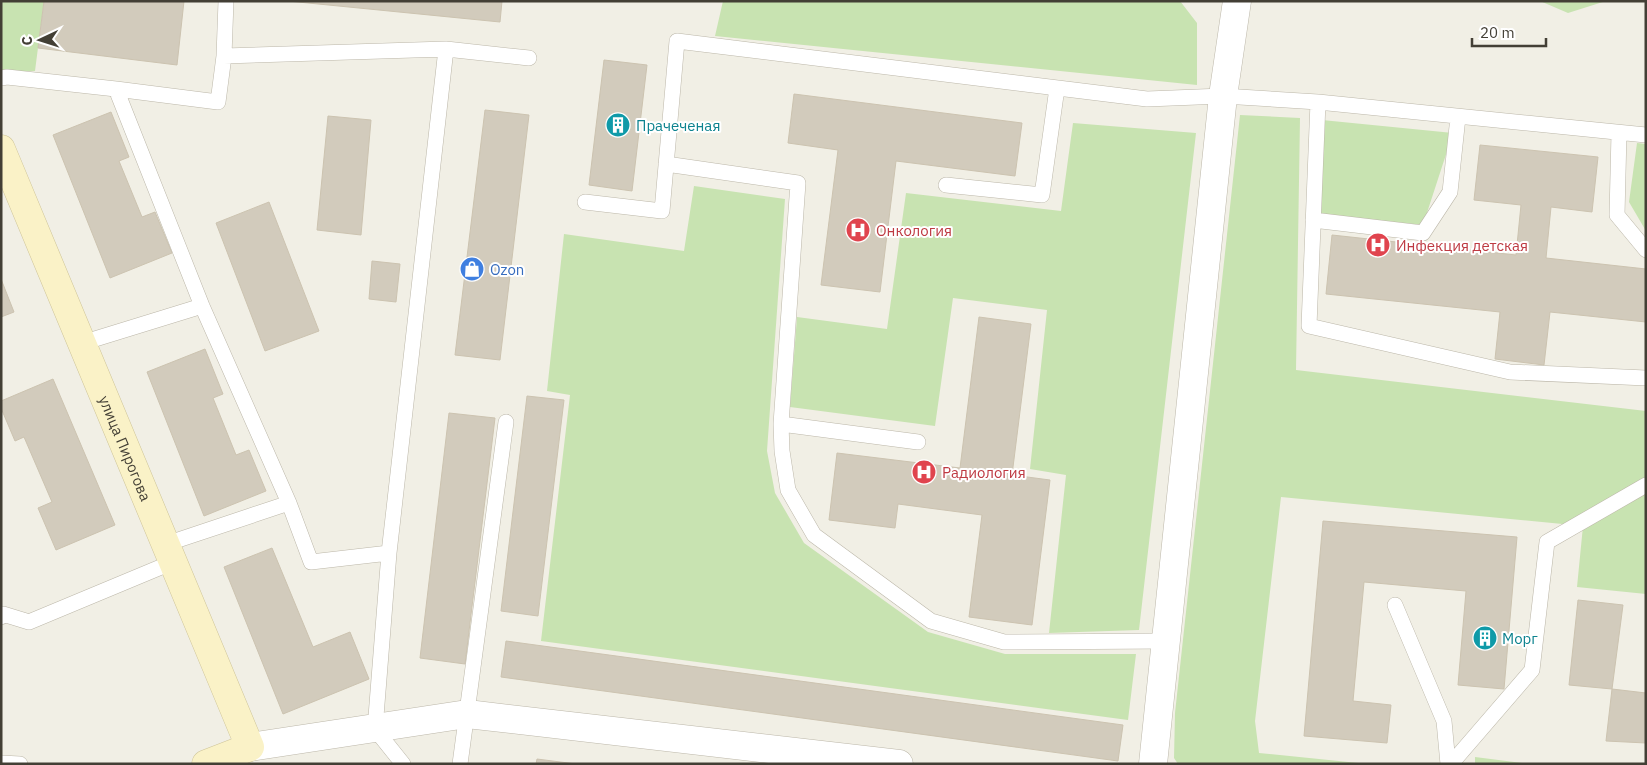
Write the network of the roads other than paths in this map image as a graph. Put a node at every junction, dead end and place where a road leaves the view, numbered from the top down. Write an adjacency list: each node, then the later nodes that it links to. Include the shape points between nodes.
1 (226, 1): 4 (lane)
2 (1237, 1): 9 (street)
3 (446, 49): 4 (lane); 5 (lane); 29 (lane)
4 (224, 56): 8 (lane, via 218,102)
5 (529, 58)
6 (1, 78): 8 (lane)
7 (1057, 88): 9 (lane, via 1147,99); 15 (lane, via 677,41); 16 (lane, via 1042,196)
8 (116, 89): 20 (lane)
9 (1223, 96): 10 (lane); 32 (street)
10 (1318, 102): 11 (lane); 18 (lane)
11 (1458, 117): 12 (lane); 18 (lane, via 1450,192 1423,233)
12 (1620, 133): 13 (lane); 19 (lane, via 1617,215)
13 (1646, 135)
14 (1, 149): 21 (street, улица Пирогова)
15 (666, 164): 17 (lane, via 662,211); 24 (lane, via 798,183)
16 (946, 185)
17 (585, 202)
18 (1313, 220): 22 (lane, via 1309,326 1510,372)
19 (1646, 250)
20 (202, 306): 21 (lane); 27 (lane)
21 (82, 343): 28 (street, улица Пирогова)
22 (1646, 378)
23 (506, 422): 33 (lane)
24 (781, 424): 25 (lane); 32 (lane, via 788,490 814,535 930,621 1004,642)
25 (918, 442)
26 (1646, 485): 44 (lane, via 1547,542 1532,670)
27 (289, 503): 28 (lane); 29 (lane, via 311,562)
28 (169, 553): 31 (lane, via 29,622); 35 (street, улица Пирогова)
29 (389, 553): 34 (lane)
30 (1395, 605): 44 (lane, via 1444,721)
31 (1, 616)
32 (1166, 641): 43 (street)
33 (467, 714): 34 (street); 36 (street); 41 (lane)
34 (375, 729): 35 (street); 40 (lane)
35 (250, 748): 39 (street)
36 (823, 759): 42 (street)
37 (1, 763): 38 (lane)
38 (20, 764)
39 (206, 764)
40 (403, 764)
41 (460, 764)
42 (899, 764)
43 (1153, 764)
44 (1449, 764)

